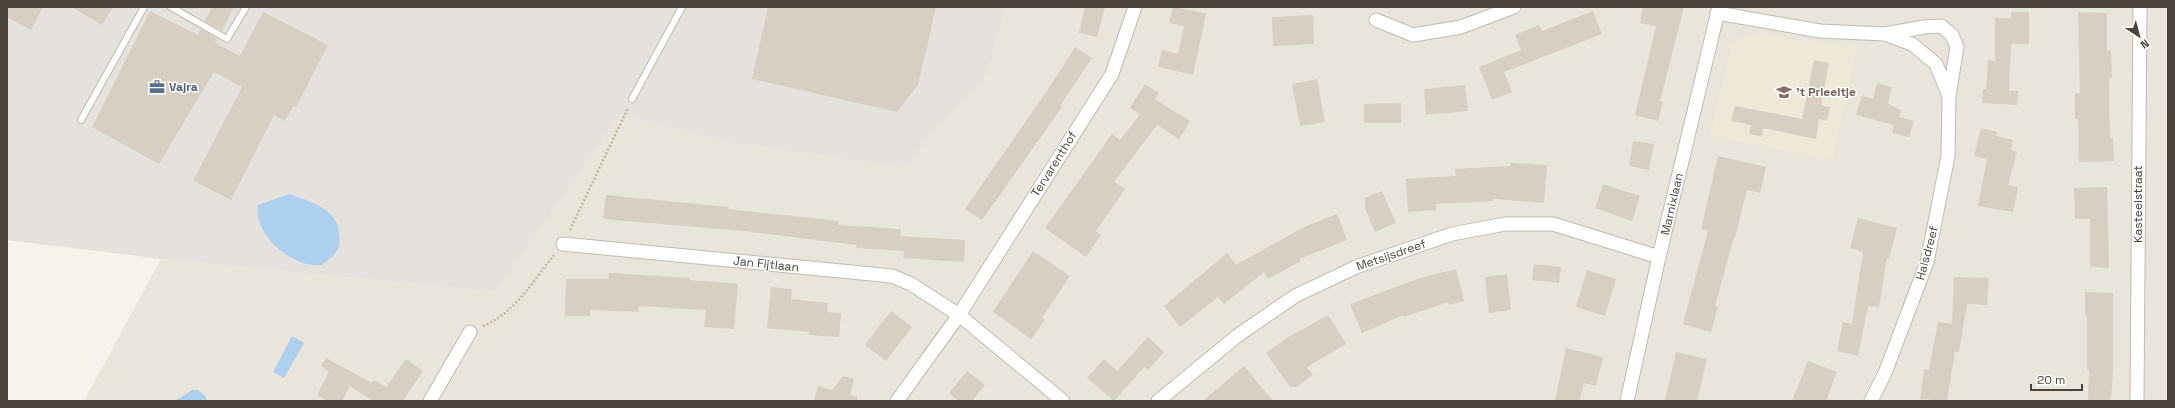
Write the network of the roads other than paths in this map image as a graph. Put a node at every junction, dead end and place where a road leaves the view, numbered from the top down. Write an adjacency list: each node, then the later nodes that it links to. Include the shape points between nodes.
1 (144, 7): 13 (lane)
2 (171, 7): 3 (lane, via 227,39)
3 (246, 7)
4 (682, 7): 12 (lane)
5 (1135, 7): 16 (street, Tervarenthof, via 1112,74)
6 (1514, 7): 9 (street, via 1461,27 1413,35)
7 (2140, 7): 24 (street, Kasteelstraat)
8 (1718, 10): 10 (street, Halsdreef, via 1820,31); 15 (street, Marnixlaan)
9 (1376, 20)
10 (1884, 34): 11 (street, Halsdreef, via 1912,44 1936,64); 11 (street, Halsdreef, via 1941,26 1952,35 1958,47)
11 (1948, 96): 23 (street, Halsdreef, via 1948,156 1927,262 1885,373)
12 (632, 99)
13 (81, 120)
14 (563, 244): 16 (street, Jan Fijtlaan, via 892,276 911,284)
15 (1659, 257): 21 (street, Metsijsdreef, via 1553,224 1506,224 1452,234 1356,267 1295,296 1237,336); 22 (street, Marnixlaan)
16 (959, 315): 19 (street, Tervarenthof); 20 (street, Jan Fijtlaan)
17 (470, 332): 18 (street)
18 (430, 401)
19 (897, 401)
20 (1063, 401)
21 (1158, 401)
22 (1627, 401)
23 (1870, 401)
24 (2137, 401)

